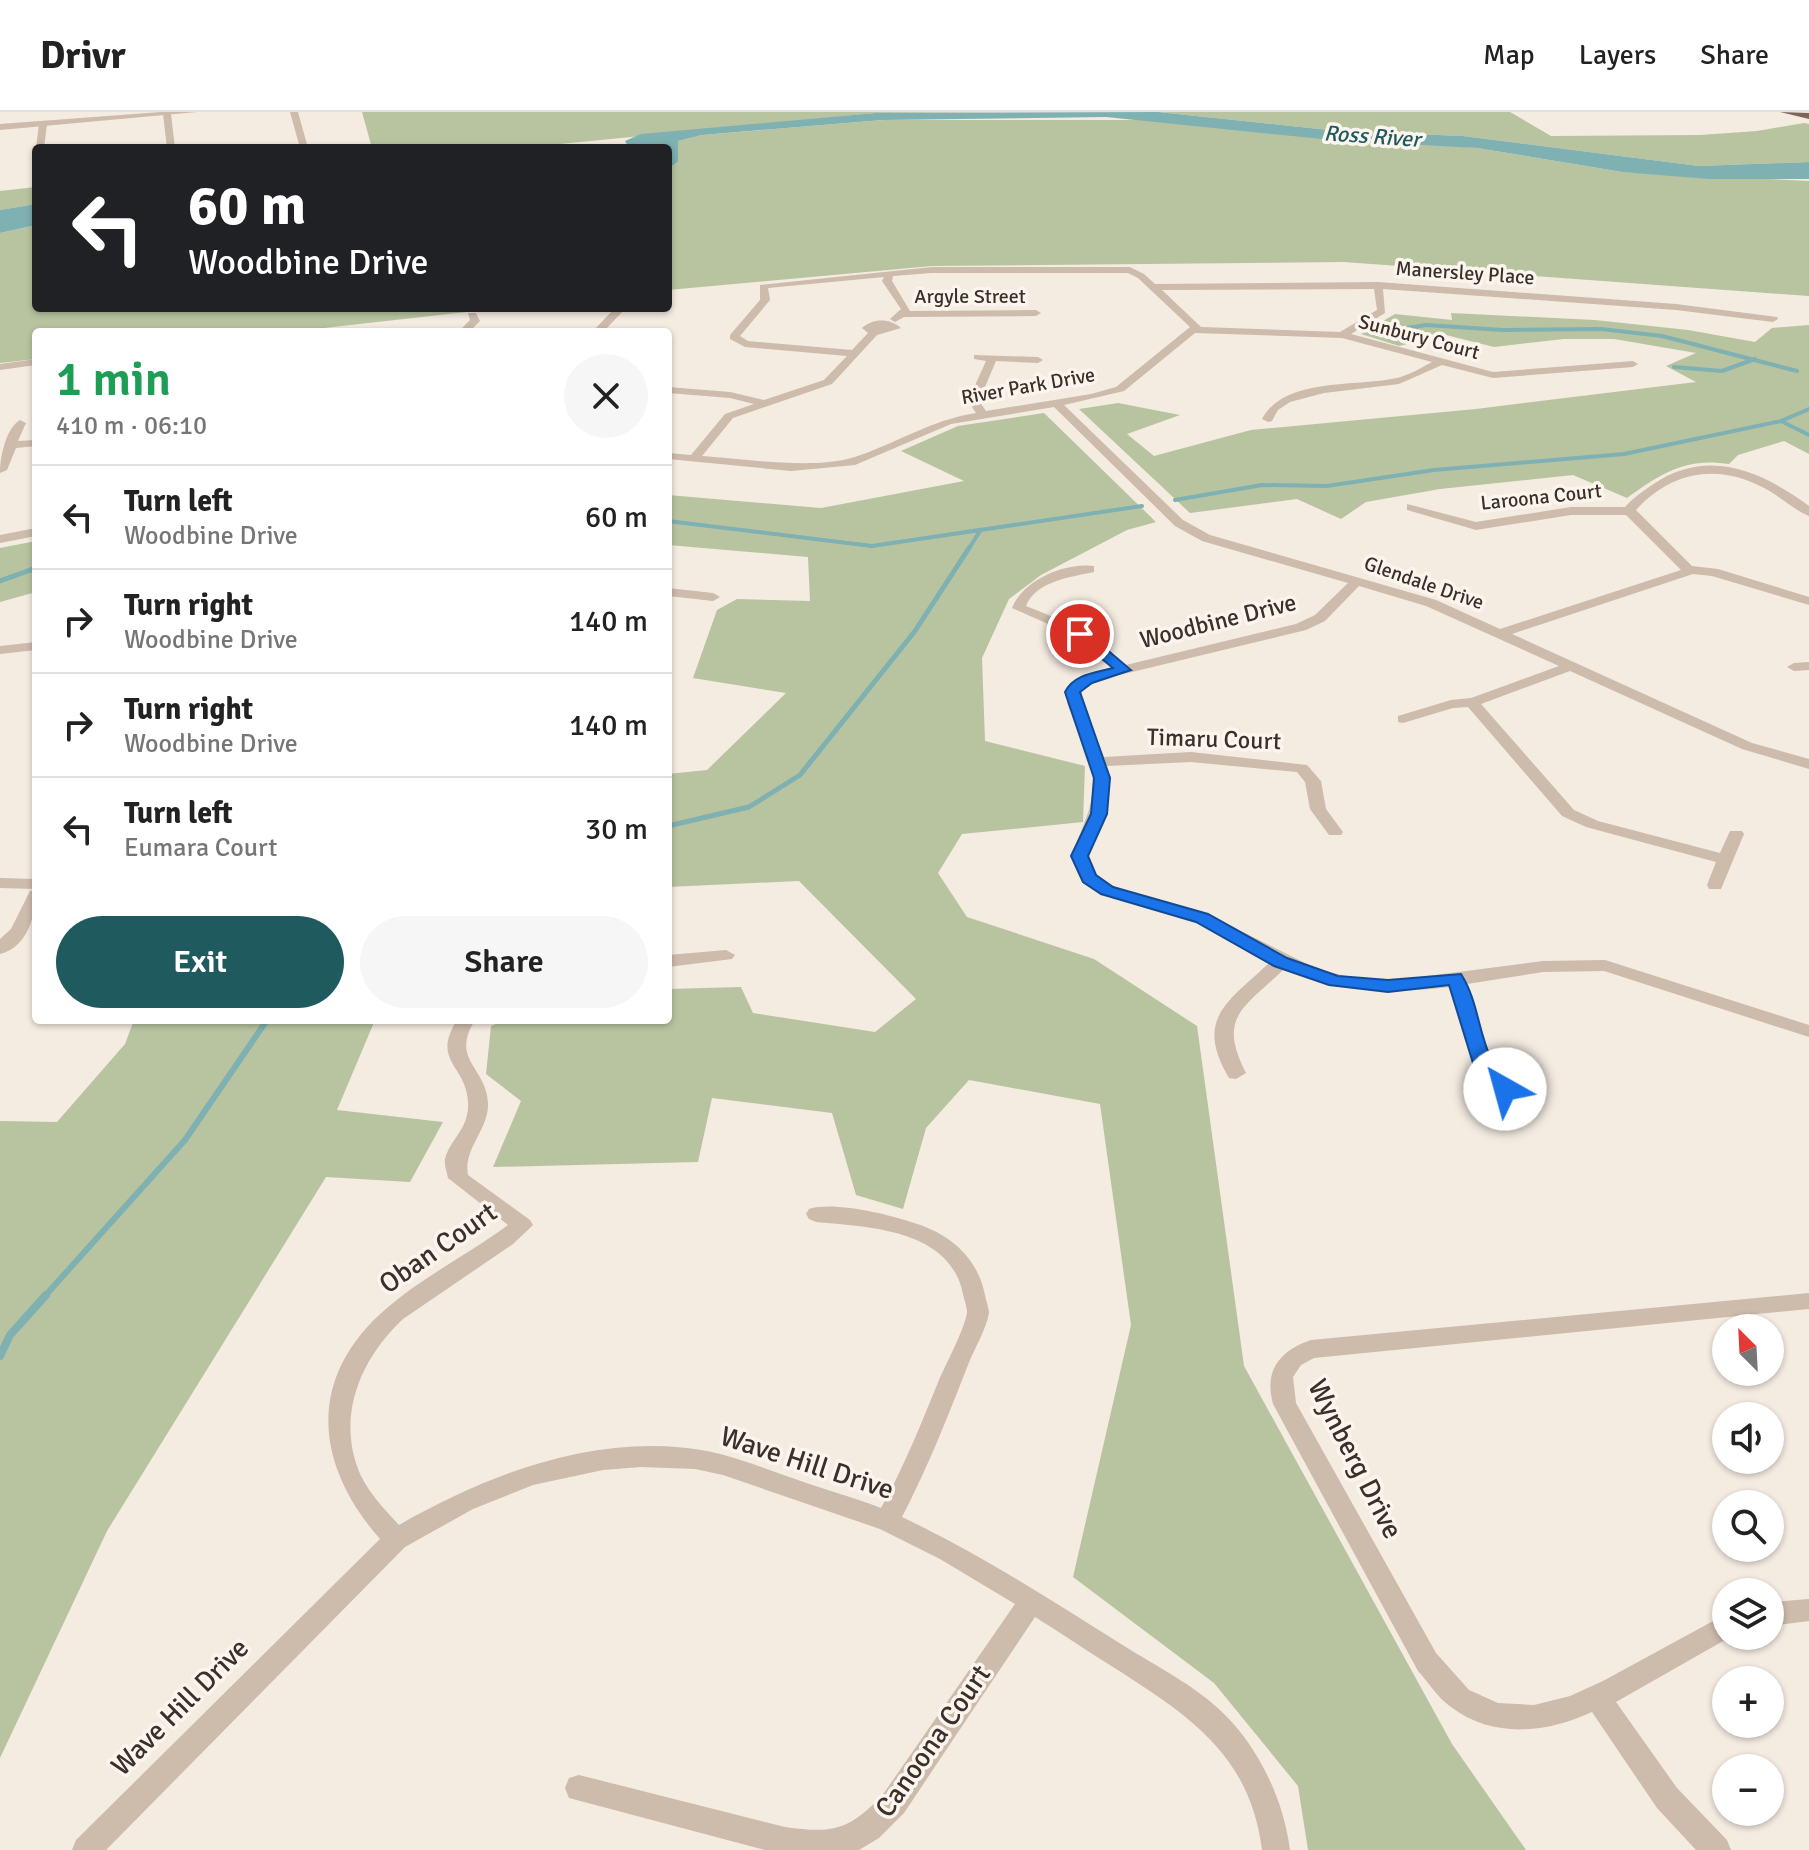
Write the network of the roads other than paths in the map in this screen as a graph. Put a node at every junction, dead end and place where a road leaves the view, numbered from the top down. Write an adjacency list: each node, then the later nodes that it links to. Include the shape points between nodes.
1 (193, 112): 5 (street)
2 (294, 112): 11 (street)
3 (1784, 112): 6 (main road)
4 (1801, 112): 6 (main road)
5 (167, 114): 7 (street); 10 (street)
6 (1809, 115)
7 (43, 124): 8 (street); 9 (street)
8 (0, 127)
9 (40, 144)
10 (171, 144)
11 (303, 144)
12 (889, 275): 14 (street, via 1116,268 1136,272); 17 (street, via 887,281); 24 (street, via 766,285 765,300 734,337 745,344)
13 (1378, 285): 14 (street, Manersley Place); 19 (street, Manersley Place); 23 (street, via 1382,311)
14 (1153, 287): 22 (street)
15 (617, 312): 21 (street)
16 (1036, 313): 17 (street, Argyle Street)
17 (904, 314): 24 (street, via 889,324 895,330 874,333)
18 (472, 315): 20 (street, via 475,321)
19 (1773, 319)
20 (467, 328)
21 (601, 328)
22 (1196, 330): 23 (street, Sunbury Court); 35 (street, River Park Drive, via 1120,389)
23 (1342, 335): 28 (street, Sunbury Court)
24 (853, 353): 34 (street, via 828,382)
25 (978, 357): 26 (street)
26 (991, 360): 27 (street); 37 (street, via 973,401)
27 (1038, 360)
28 (1439, 362): 30 (street, Sunbury Court, via 1493,375); 38 (street, via 1396,382 1286,397 1270,409)
29 (32, 363): 31 (street)
30 (1633, 364)
31 (0, 367)
32 (672, 391): 33 (street)
33 (704, 395): 34 (street); 36 (street)
34 (761, 402): 36 (street)
35 (1056, 403): 37 (street, River Park Drive); 52 (street, Glendale Drive, via 1179,523 1244,551)
36 (740, 409): 43 (street, via 721,422)
37 (983, 415): 43 (street, River Park Drive, via 935,424 874,454 836,465)
38 (1268, 419)
39 (20, 423): 41 (street)
40 (32, 443): 41 (street)
41 (11, 445): 44 (street)
42 (672, 456): 43 (street, River Park Drive)
43 (693, 459)
44 (1, 470)
45 (1411, 507): 46 (street, Laroona Court, via 1476,526 1571,511)
46 (1629, 511): 47 (street, via 1669,478 1716,468 1758,477); 51 (street)
47 (1809, 512)
48 (32, 533): 49 (street)
49 (0, 539)
50 (1089, 569): 60 (street, via 1052,577 1023,598 1019,608 1071,629)
51 (1688, 569): 55 (street); 56 (street, via 1676,578)
52 (1358, 580): 56 (street, Glendale Drive); 60 (street, Woodbine Drive, via 1312,623)
53 (672, 592): 54 (street)
54 (713, 597)
55 (1809, 601)
56 (1502, 633): 59 (street, Glendale Drive)
57 (32, 646): 58 (street)
58 (0, 650)
59 (1572, 666): 61 (street); 64 (street, Glendale Drive, via 1747,746)
60 (1124, 670): 63 (street, Woodbine Drive, via 1087,680 1073,692)
61 (1473, 702): 62 (street); 67 (street, via 1568,813)
62 (1403, 719)
63 (1099, 762): 65 (street, Timaru Court, via 1191,757 1302,768 1313,781 1318,809); 75 (street, Woodbine Drive, via 1101,803 1080,856 1089,878 1107,890 1202,918)
64 (1809, 764)
65 (1335, 832)
66 (1736, 834): 67 (street)
67 (1723, 859): 70 (street)
68 (0, 883): 69 (street)
69 (32, 884)
70 (1715, 885)
71 (32, 903): 72 (street, via 19,931)
72 (0, 949)
73 (726, 955): 74 (street)
74 (672, 961)
75 (1281, 962): 76 (street, Woodbine Drive, via 1359,985); 79 (street, via 1222,1025)
76 (1455, 978): 78 (street, Woodbine Drive, via 1605,966); 80 (street, via 1466,999 1482,1063)
77 (463, 1024): 84 (street, Oban Court, via 455,1035 455,1048 477,1096 476,1124 455,1160 458,1178 523,1225 377,1329 352,1366 338,1437 349,1475 365,1504)
78 (1809, 1031)
79 (1236, 1073)
80 (1518, 1101)
81 (816, 1214): 83 (street, via 897,1224 922,1233 959,1258 976,1294 978,1312 914,1471)
82 (1809, 1301): 89 (street, Wynberg Drive, via 1323,1348 1292,1357 1283,1369 1279,1386 1285,1404 1427,1662 1451,1695 1467,1707 1518,1718)
83 (887, 1521): 84 (street, Wave Hill Drive, via 726,1468 685,1458 625,1457 512,1479 455,1503); 85 (street, Wave Hill Drive)
84 (396, 1539): 91 (street, Wave Hill Drive)
85 (1032, 1600): 90 (street, Canoona Court, via 894,1803 871,1830 844,1845 817,1848); 92 (street, Wave Hill Drive, via 1199,1709 1230,1739 1256,1782)
86 (1809, 1610): 87 (street)
87 (1784, 1613)
88 (1712, 1634): 89 (street, Wynberg Drive)
89 (1599, 1700): 93 (street, via 1668,1803)
90 (579, 1788)
91 (86, 1850)
92 (1276, 1850)
93 (1717, 1850)

